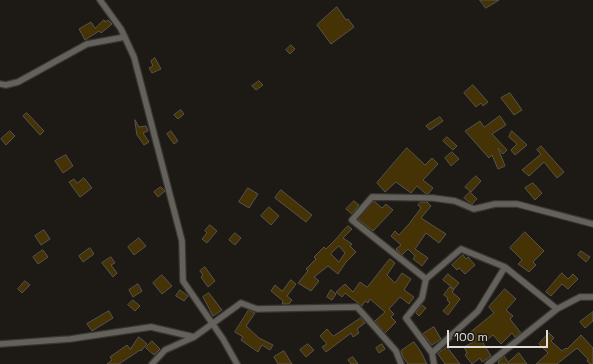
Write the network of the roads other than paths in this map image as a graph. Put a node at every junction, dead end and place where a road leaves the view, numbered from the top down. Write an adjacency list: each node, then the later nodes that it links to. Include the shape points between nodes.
1 (100, 0): 2 (street)
2 (125, 37): 3 (street, via 87,44 18,82); 9 (street, via 134,57 182,241 183,281)
3 (0, 84)
4 (593, 224): 6 (street, via 517,204 495,204 474,209 455,201 433,198 372,197 352,220)
5 (505, 268): 6 (street, via 461,249); 8 (street); 12 (street, via 478,311)
6 (426, 279): 12 (street, via 422,298 406,318)
7 (593, 297): 8 (street, via 580,297)
8 (557, 309): 17 (street)
9 (212, 324): 10 (street); 14 (street); 15 (street, via 241,303 257,309 357,307 396,351)
10 (194, 337): 11 (street, via 151,327 70,339); 13 (street, via 165,350)
11 (0, 344)
12 (432, 353): 16 (street)
13 (152, 364)
14 (237, 364)
15 (401, 364)
16 (434, 364)
17 (488, 364)

